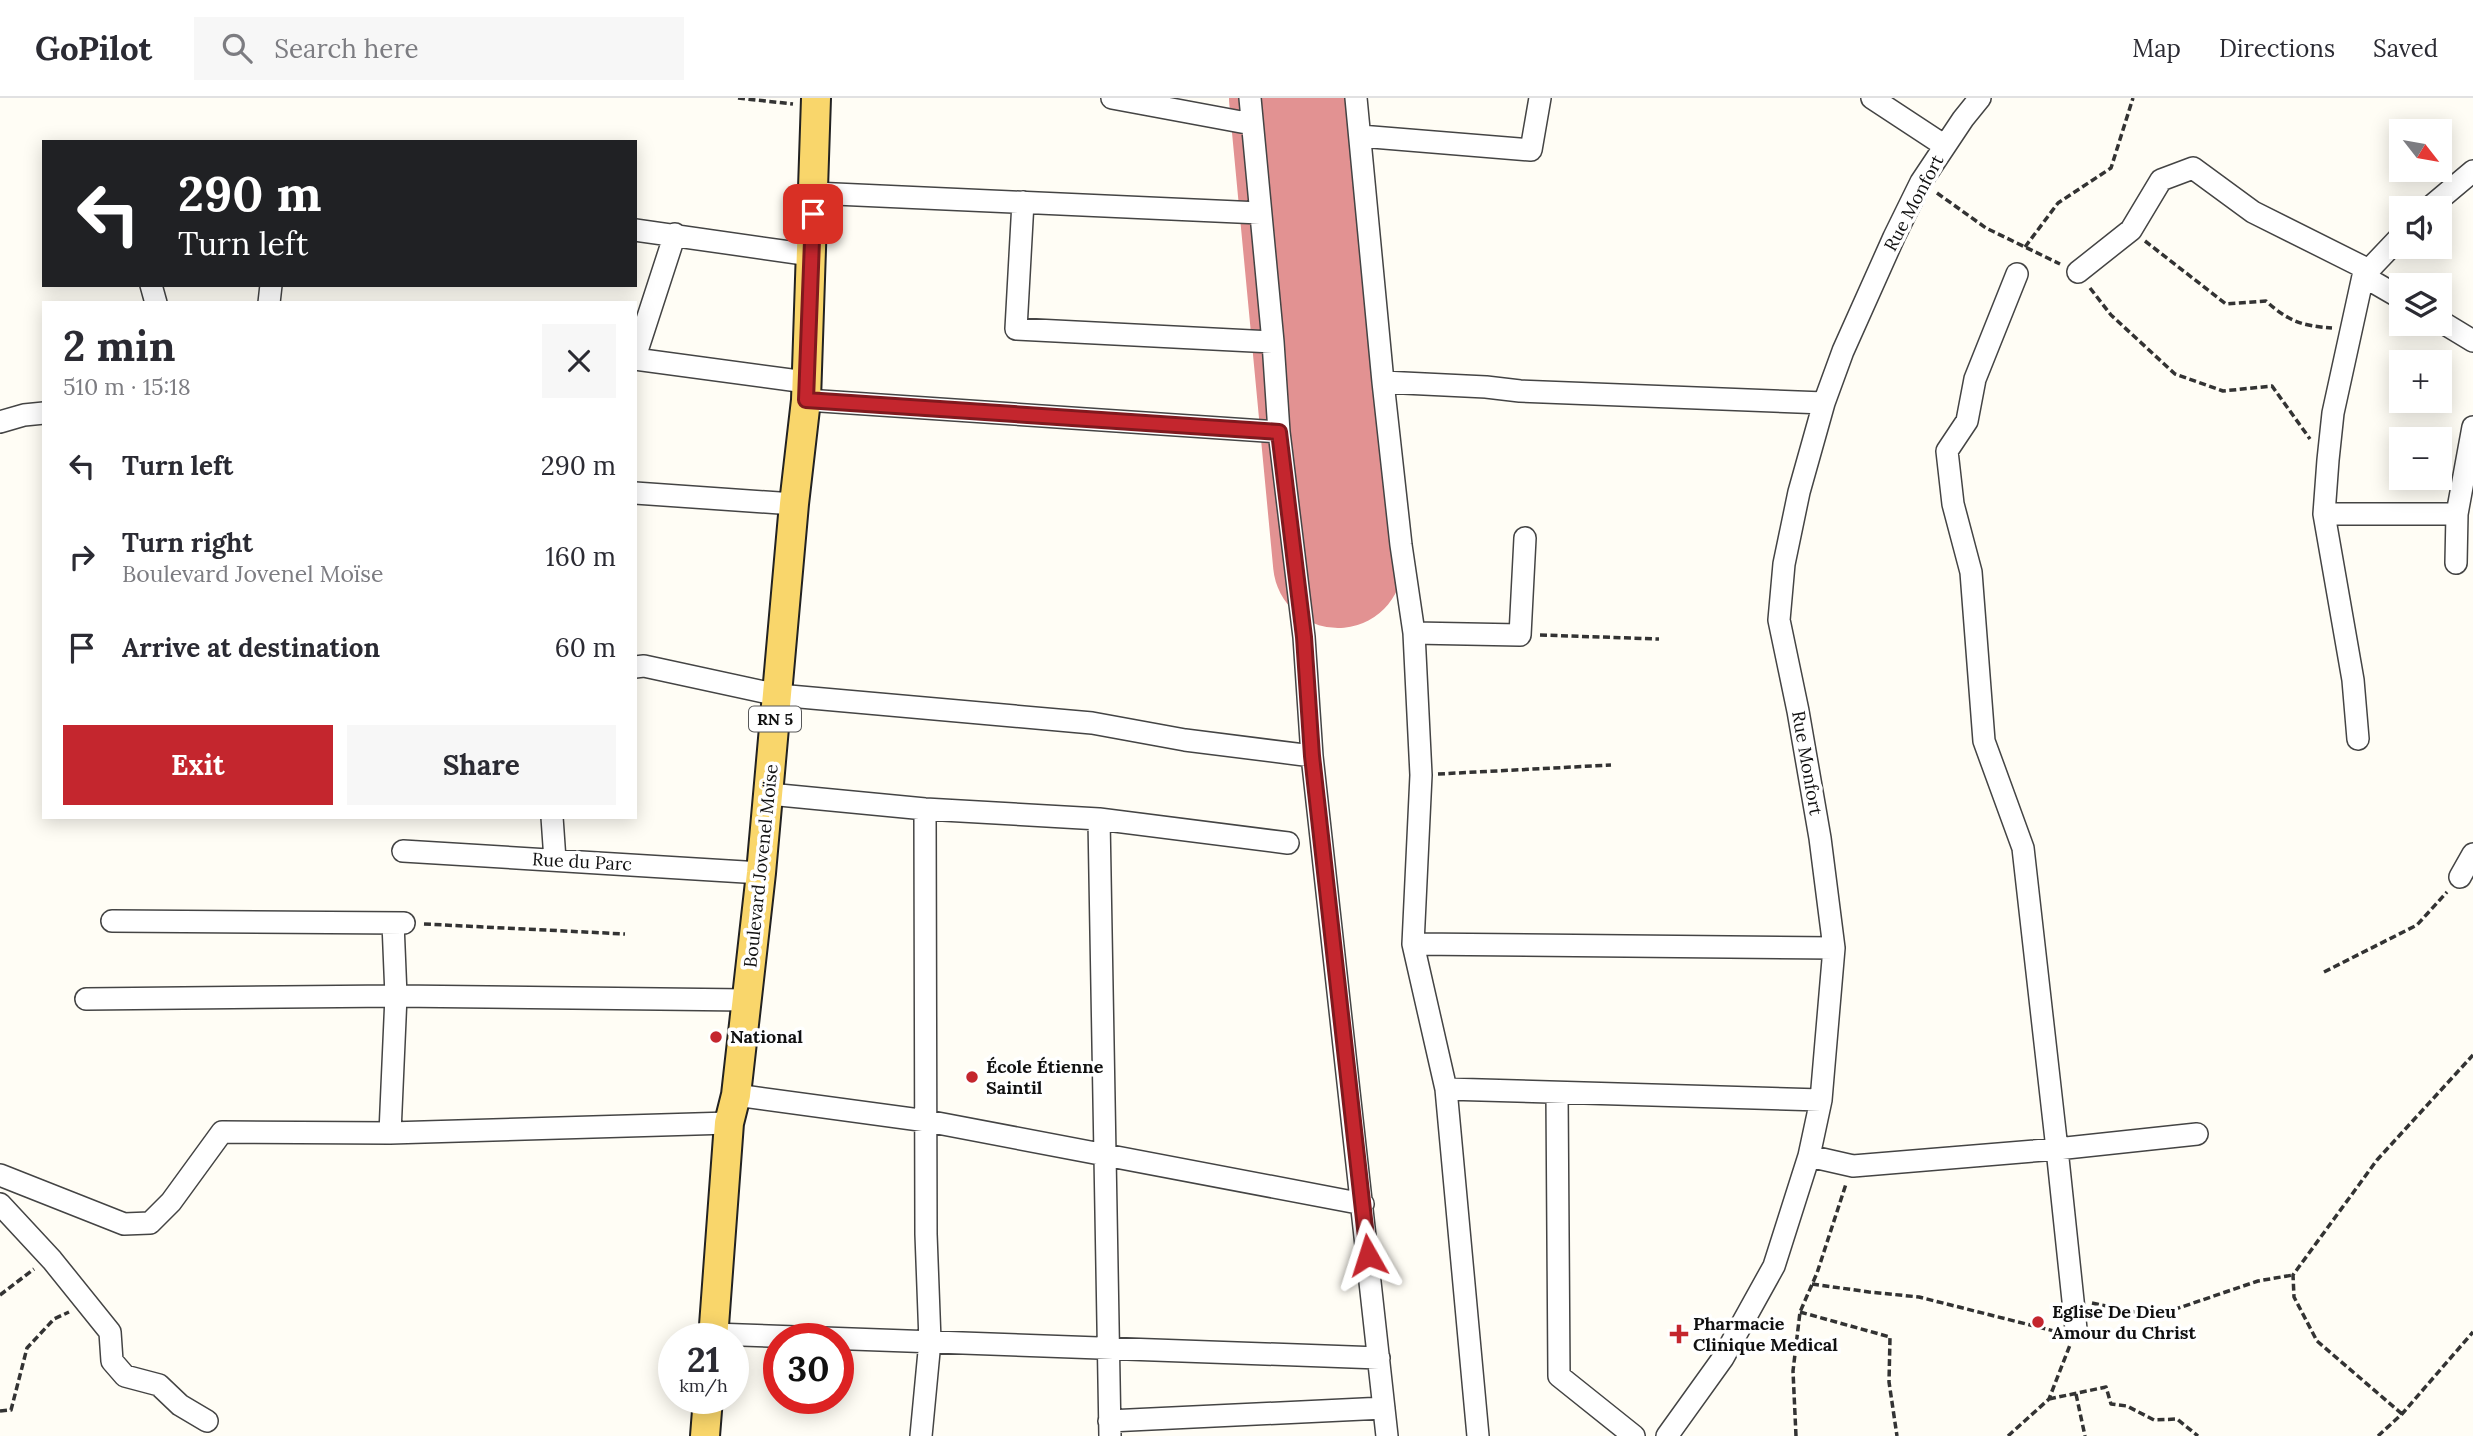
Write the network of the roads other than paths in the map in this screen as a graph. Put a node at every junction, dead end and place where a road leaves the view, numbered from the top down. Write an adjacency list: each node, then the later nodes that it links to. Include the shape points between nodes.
1 (1112, 98): 8 (street)
2 (1250, 98): 8 (street)
3 (1356, 98): 9 (street)
4 (1540, 98): 9 (street, via 1531,150)
5 (1872, 98): 10 (street)
6 (1980, 98): 10 (street, Rue Monfort)
7 (816, 102): 12 (main road, Boulevard Jovenel Moïse / RN 5)
8 (1252, 124): 15 (street)
9 (1360, 136): 29 (street)
10 (1945, 146): 31 (street, Rue Monfort, via 1894,237)
11 (2473, 171): 13 (street)
12 (813, 193): 14 (street); 19 (main road, Boulevard Jovenel Moïse / RN 5)
13 (2443, 196)
14 (1023, 202): 15 (street); 26 (street, via 1016,329)
15 (1260, 214): 26 (street)
16 (637, 230): 17 (street)
17 (675, 234): 19 (street); 27 (street)
18 (2389, 249): 21 (street)
19 (811, 255): 30 (main road, Boulevard Jovenel Moïse / RN 5)
20 (2078, 272): 21 (street, via 2131,230 2161,180 2193,167 2253,212)
21 (2366, 273): 23 (street); 39 (street, via 2333,413)
22 (2017, 274): 72 (street, via 1975,379 1968,421 1947,450 1953,504 1971,572 1984,741 2023,848)
23 (2389, 289)
24 (2452, 328): 25 (street)
25 (2473, 341)
26 (1273, 342): 35 (street)
27 (637, 352)
28 (637, 358): 30 (street)
29 (1383, 382): 31 (street); 43 (street)
30 (806, 391): 35 (street); 38 (main road, Boulevard Jovenel Moïse / RN 5)
31 (1824, 403): 60 (street, Rue Monfort, via 1791,528 1779,620 1818,825)
32 (42, 413): 33 (street)
33 (0, 422)
34 (2473, 427): 36 (street)
35 (1279, 432): 47 (street, via 1304,637)
36 (2468, 482): 40 (street)
37 (637, 493): 38 (street)
38 (794, 504): 45 (main road, Boulevard Jovenel Moïse / RN 5)
39 (2324, 514): 40 (street); 46 (street, via 2353,680)
40 (2457, 514): 42 (street)
41 (1525, 538): 43 (street, via 1520,635)
42 (2456, 563)
43 (1414, 633): 59 (street, via 1421,775)
44 (637, 667): 45 (street)
45 (778, 695): 47 (street, via 1092,723); 48 (main road, Boulevard Jovenel Moïse / RN 5)
46 (2358, 739)
47 (1312, 756): 77 (street)
48 (769, 794): 49 (street); 56 (main road, Boulevard Jovenel Moïse / RN 5)
49 (925, 809): 51 (street); 68 (street)
50 (552, 819): 55 (street)
51 (1099, 819): 52 (street); 73 (street)
52 (1288, 843)
53 (403, 851): 55 (street, Rue du Parc)
54 (2473, 854): 57 (street)
55 (555, 860): 56 (street, Rue du Parc)
56 (761, 873): 63 (main road, Boulevard Jovenel Moïse / RN 5)
57 (2460, 877)
58 (112, 921): 61 (street, via 399,923)
59 (1413, 944): 60 (street); 64 (street)
60 (1834, 947): 67 (street, Rue Monfort)
61 (396, 996): 62 (street); 63 (street); 70 (street)
62 (86, 999)
63 (746, 1000): 66 (main road, Boulevard Jovenel Moïse / RN 5)
64 (1446, 1089): 65 (street); 91 (street)
65 (1557, 1093): 67 (street); 92 (street, via 1559,1376)
66 (736, 1095): 68 (street); 69 (main road, Boulevard Jovenel Moïse / RN 5)
67 (1821, 1100): 74 (street, Rue Monfort)
68 (927, 1121): 73 (street); 81 (street)
69 (729, 1123): 70 (street); 78 (main road, Boulevard Jovenel Moïse / RN 5)
70 (390, 1133): 75 (street, via 222,1132 150,1223 124,1224)
71 (2197, 1134): 72 (street)
72 (2057, 1149): 74 (street, via 1853,1166); 79 (street)
73 (1104, 1153): 77 (street); 82 (street)
74 (1809, 1156): 93 (street, Rue Monfort, via 1773,1266 1723,1358)
75 (0, 1175)
76 (0, 1204): 86 (street, via 110,1332 112,1361 125,1376 159,1385)
77 (1363, 1204): 83 (street)
78 (714, 1323)
79 (2076, 1329)
80 (749, 1337): 81 (street)
81 (930, 1341): 82 (street); 89 (street)
82 (1107, 1347): 83 (street); 87 (street)
83 (1379, 1358): 84 (street)
84 (1384, 1408): 87 (street); 90 (street)
85 (707, 1414): 88 (main road)
86 (207, 1421)
87 (1109, 1429)
88 (705, 1436)
89 (921, 1436)
90 (1387, 1436)
91 (1478, 1436)
92 (1634, 1436)
93 (1667, 1436)

